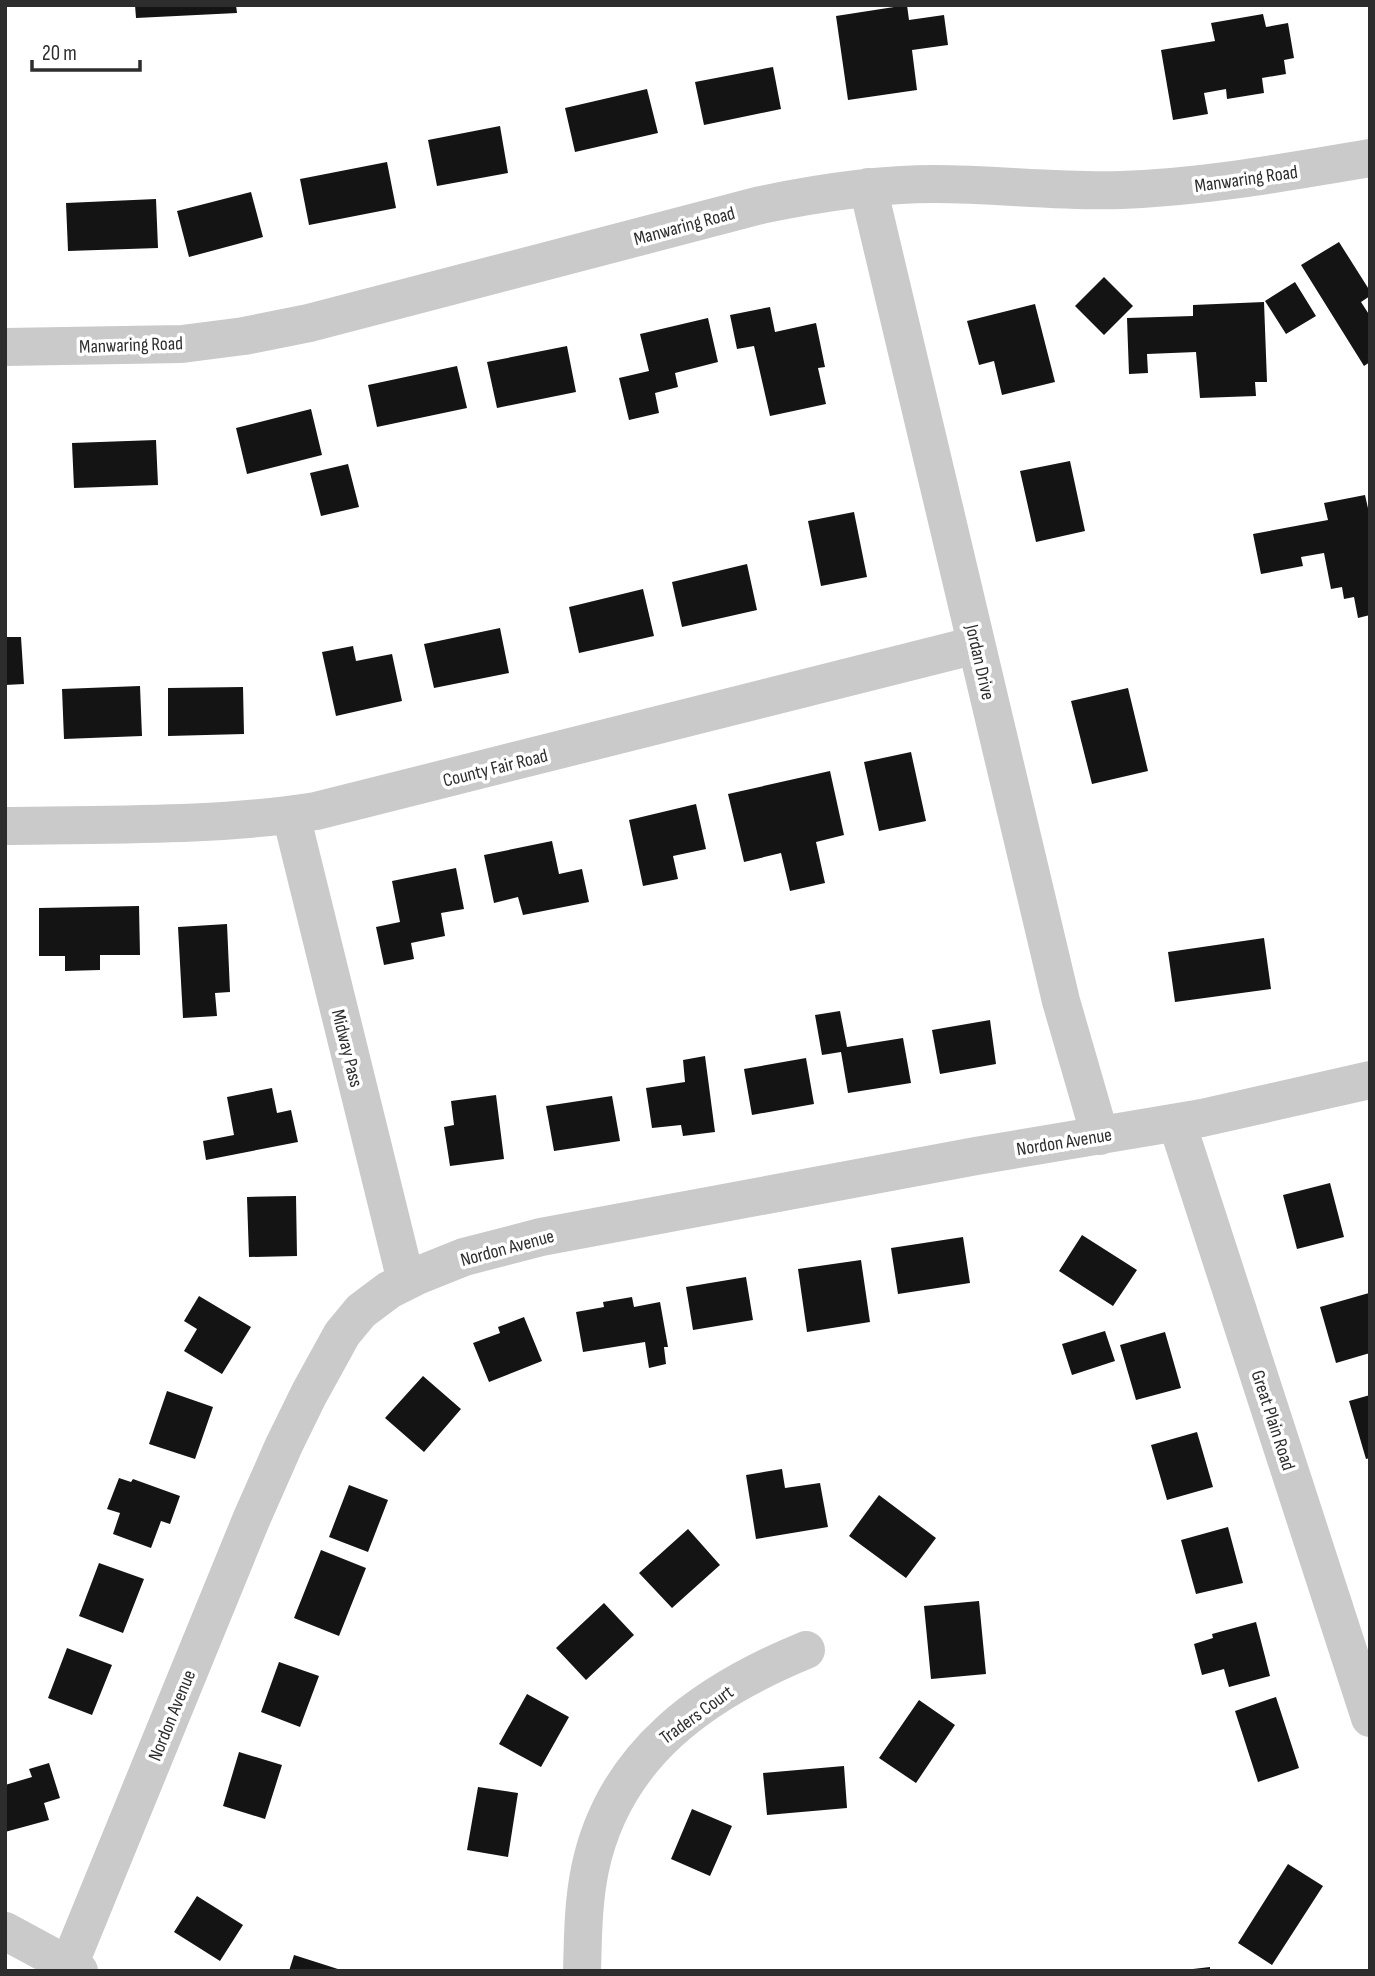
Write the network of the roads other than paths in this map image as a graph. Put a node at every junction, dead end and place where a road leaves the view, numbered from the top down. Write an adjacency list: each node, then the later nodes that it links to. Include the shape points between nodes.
1 (1370, 158): 2 (street, Manwaring Road, via 1165,188)
2 (868, 187): 3 (street, Manwaring Road, via 761,205 244,336 182,344); 4 (street, Jordan Drive)
3 (5, 347)
4 (976, 645): 5 (street, County Fair Road); 9 (street, Jordan Drive, via 1063,1012)
5 (291, 815): 6 (street, County Fair Road, via 205,822); 10 (street, Midway Pass)
6 (5, 826)
7 (1370, 1080): 8 (street, Nordon Avenue)
8 (1177, 1123): 9 (street, Nordon Avenue); 12 (street, Great Plain Road)
9 (1100, 1136): 10 (street, Nordon Avenue, via 541,1237 464,1257)
10 (406, 1280): 14 (street, Nordon Avenue, via 353,1320 305,1401 251,1520)
11 (806, 1650): 15 (street, Traders Court, via 693,1712 634,1768 608,1815 592,1860)
12 (1370, 1718)
13 (5, 1931): 14 (street)
14 (74, 1968)
15 (582, 1971)

